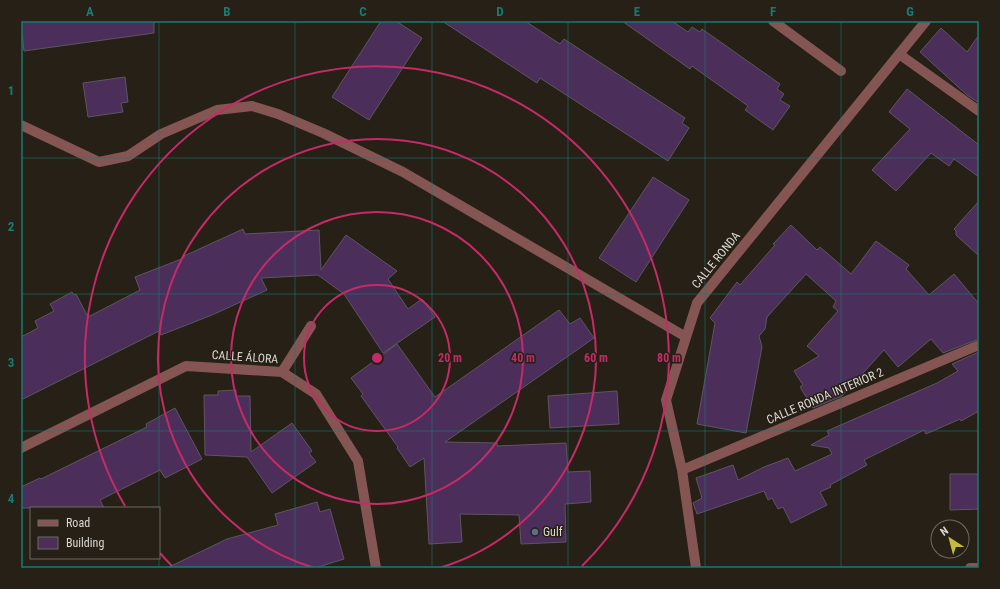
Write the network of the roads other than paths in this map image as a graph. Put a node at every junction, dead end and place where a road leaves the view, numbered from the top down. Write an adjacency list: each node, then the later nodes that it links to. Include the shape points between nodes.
1 (772, 21): 4 (street)
2 (926, 21): 3 (street, CALLE RONDA)
3 (899, 54): 5 (street); 8 (street, CALLE RONDA, via 698,303)
4 (841, 71)
5 (979, 111)
6 (21, 124): 8 (street, via 99,162 128,156 161,134 217,110 252,106 278,114 403,172)
7 (311, 326): 10 (street)
8 (686, 337): 12 (street, CALLE RONDA, via 666,400)
9 (979, 345): 12 (street, CALLE RONDA INTERIOR 2)
10 (282, 372): 11 (street, CALLE ÁLORA, via 186,366); 13 (street, CALLE ÁLORA, via 316,394 358,460)
11 (21, 448)
12 (682, 470): 14 (street, CALLE RONDA)
13 (376, 568)
14 (696, 568)
15 (970, 568): 16 (street)
16 (979, 568)

